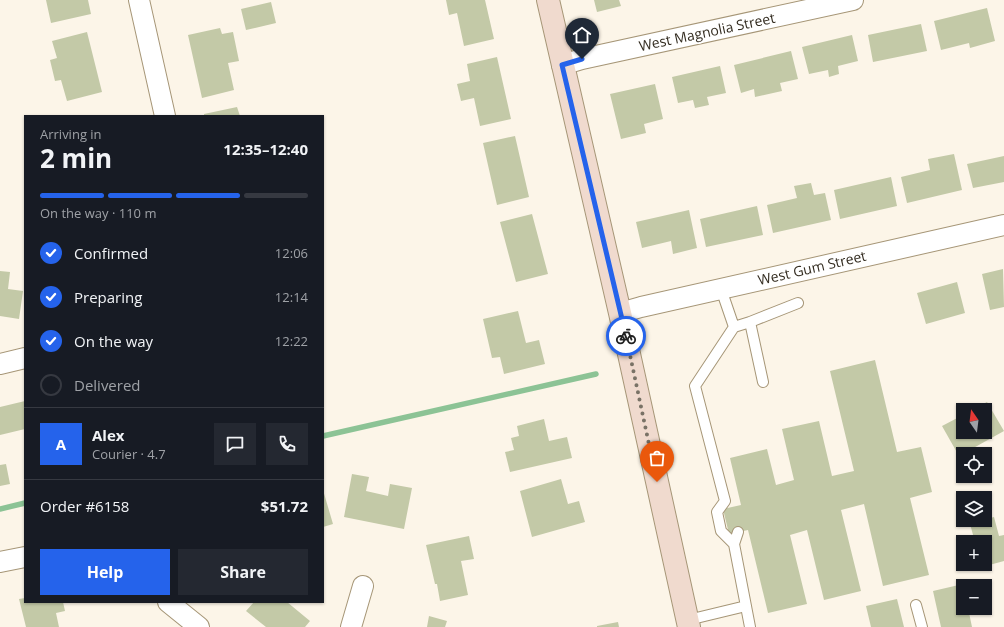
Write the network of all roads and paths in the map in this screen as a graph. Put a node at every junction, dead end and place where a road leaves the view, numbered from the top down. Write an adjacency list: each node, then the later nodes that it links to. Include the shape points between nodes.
1 (139, 0): 5 (street)
2 (548, 0): 4 (main road)
3 (853, 0): 4 (street, West Magnolia Street)
4 (562, 65): 9 (main road)
5 (165, 115)
6 (1004, 225): 7 (street, West Gum Street)
7 (721, 289): 9 (street, West Gum Street); 11 (lane)
8 (798, 303): 10 (lane)
9 (620, 313): 23 (main road)
10 (750, 322): 11 (lane); 14 (lane)
11 (734, 327): 16 (lane, via 695,386 728,504 717,512 721,531)
12 (24, 358): 13 (street)
13 (0, 364)
14 (763, 382)
15 (738, 532): 16 (lane)
16 (734, 544): 22 (lane)
17 (24, 557): 18 (street)
18 (0, 562)
19 (363, 586): 25 (street)
20 (169, 603): 24 (street)
21 (916, 605): 27 (lane)
22 (746, 606): 23 (lane); 26 (lane)
23 (688, 624)
24 (199, 627)
25 (351, 627)
26 (750, 627)
27 (922, 627)

